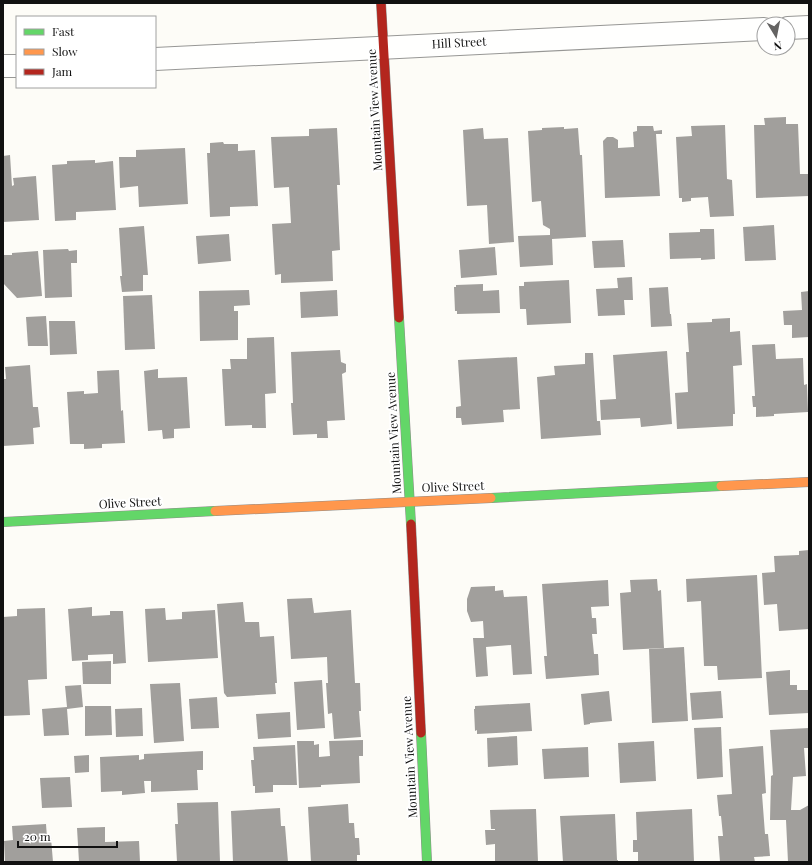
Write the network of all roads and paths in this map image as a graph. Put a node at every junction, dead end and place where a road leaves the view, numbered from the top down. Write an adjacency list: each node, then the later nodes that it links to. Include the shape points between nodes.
1 (381, 3): 5 (street, Mountain View Avenue)
2 (809, 27): 3 (street)
3 (796, 28)
4 (756, 29): 5 (street, Hill Street)
5 (383, 47): 6 (street, Hill Street); 10 (street, Mountain View Avenue)
6 (156, 59)
7 (3, 66): 8 (street)
8 (16, 66)
9 (809, 482): 10 (street, Olive Street)
10 (410, 501): 11 (street, Olive Street); 12 (street, Mountain View Avenue)
11 (3, 522)
12 (427, 862)

